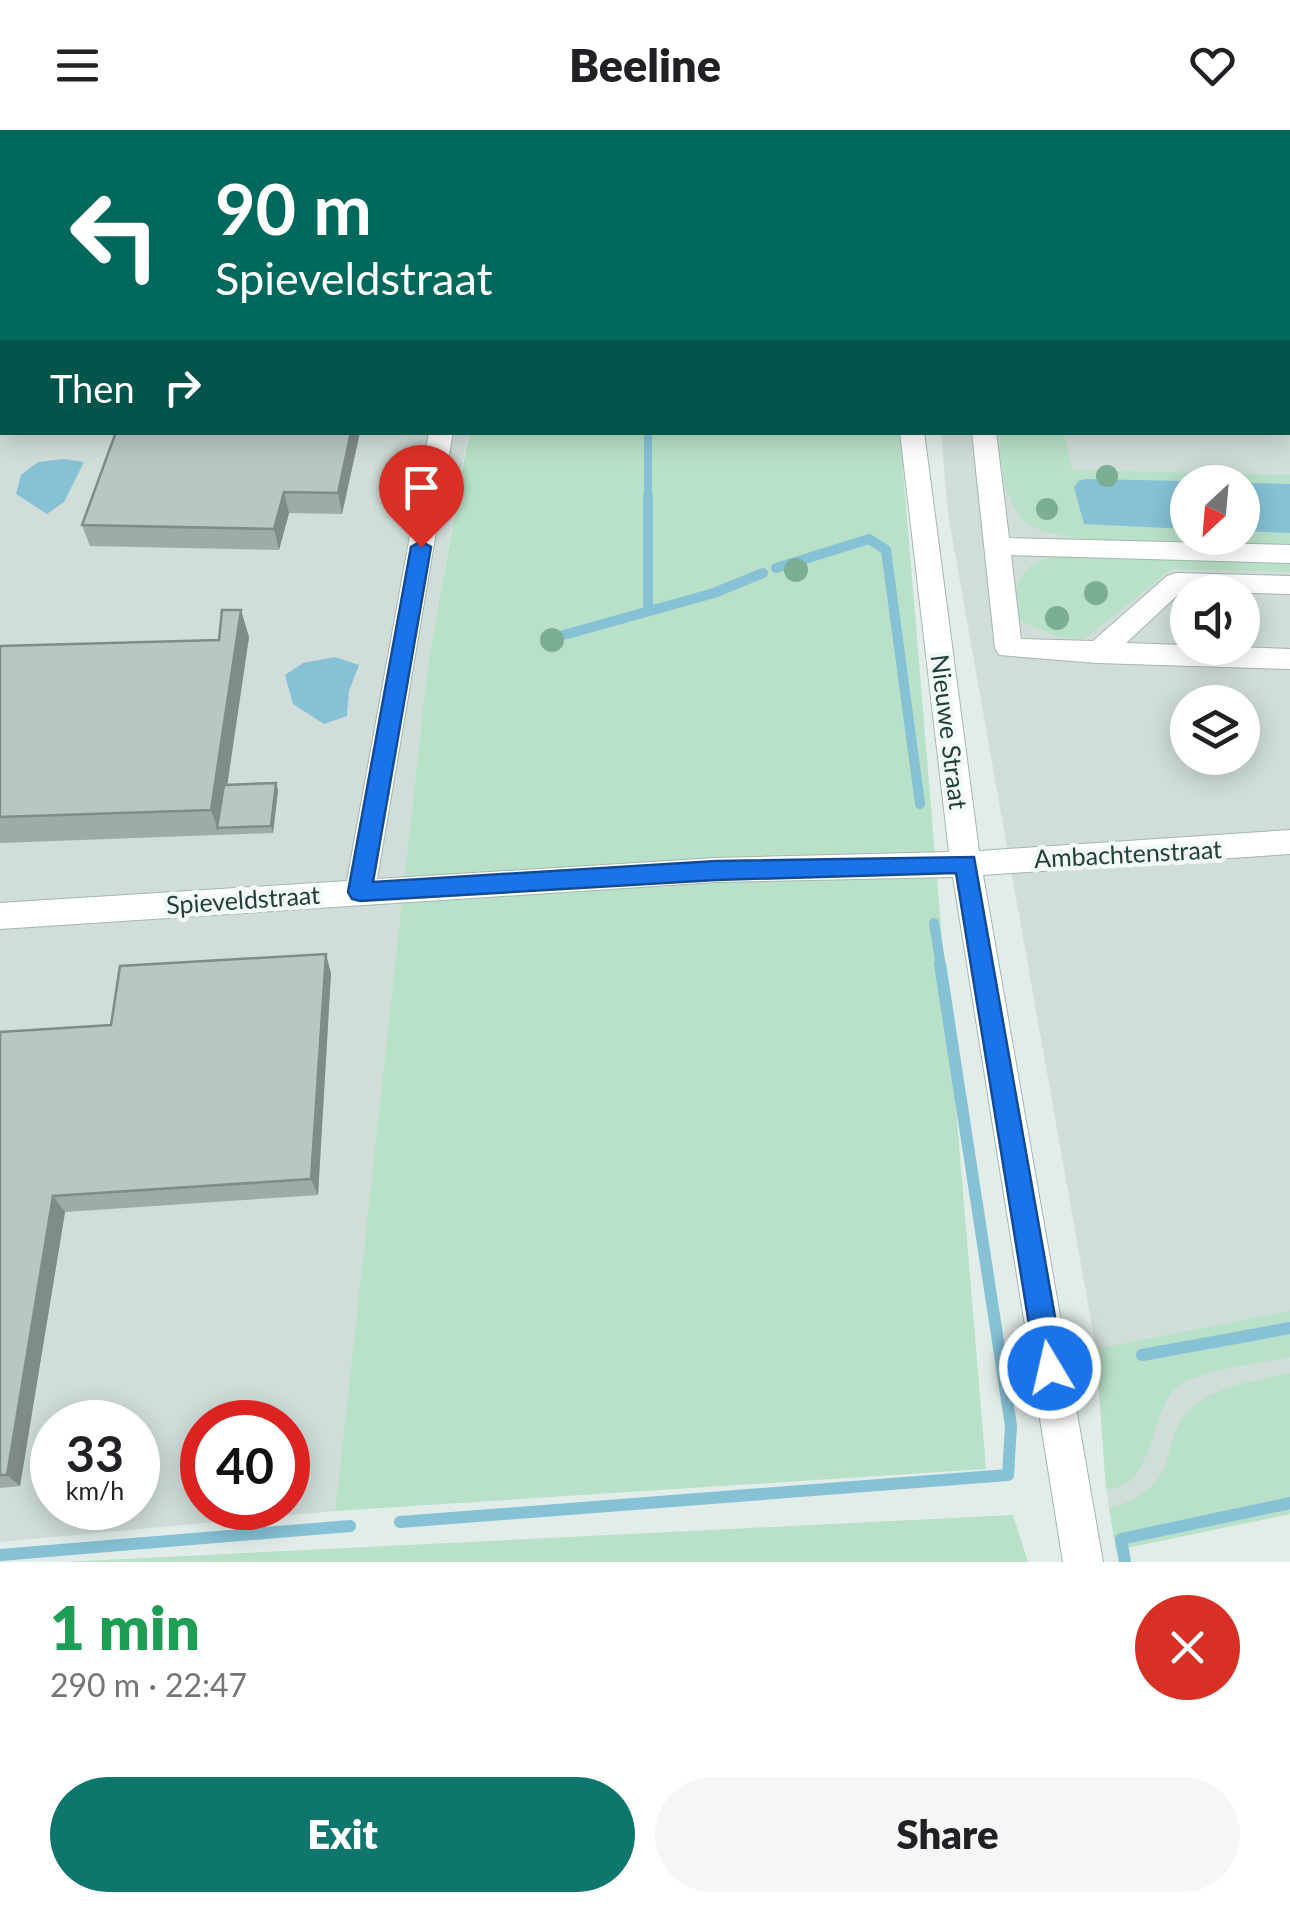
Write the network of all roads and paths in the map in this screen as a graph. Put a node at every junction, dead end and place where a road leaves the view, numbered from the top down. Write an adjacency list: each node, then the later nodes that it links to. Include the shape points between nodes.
1 (441, 435): 11 (street)
2 (912, 435): 10 (street, Nieuwe Straat)
3 (984, 435): 4 (street)
4 (997, 546): 5 (street); 7 (street, via 1009,648)
5 (1290, 554)
6 (1290, 584): 7 (street, via 1176,582)
7 (1097, 653): 8 (street)
8 (1290, 658)
9 (1290, 842): 10 (street, Ambachtenstraat)
10 (966, 864): 11 (street, Spieveldstraat, via 716,870); 13 (street, Nieuwe Straat)
11 (360, 892): 12 (street, Spieveldstraat)
12 (0, 916)
13 (1083, 1562)

